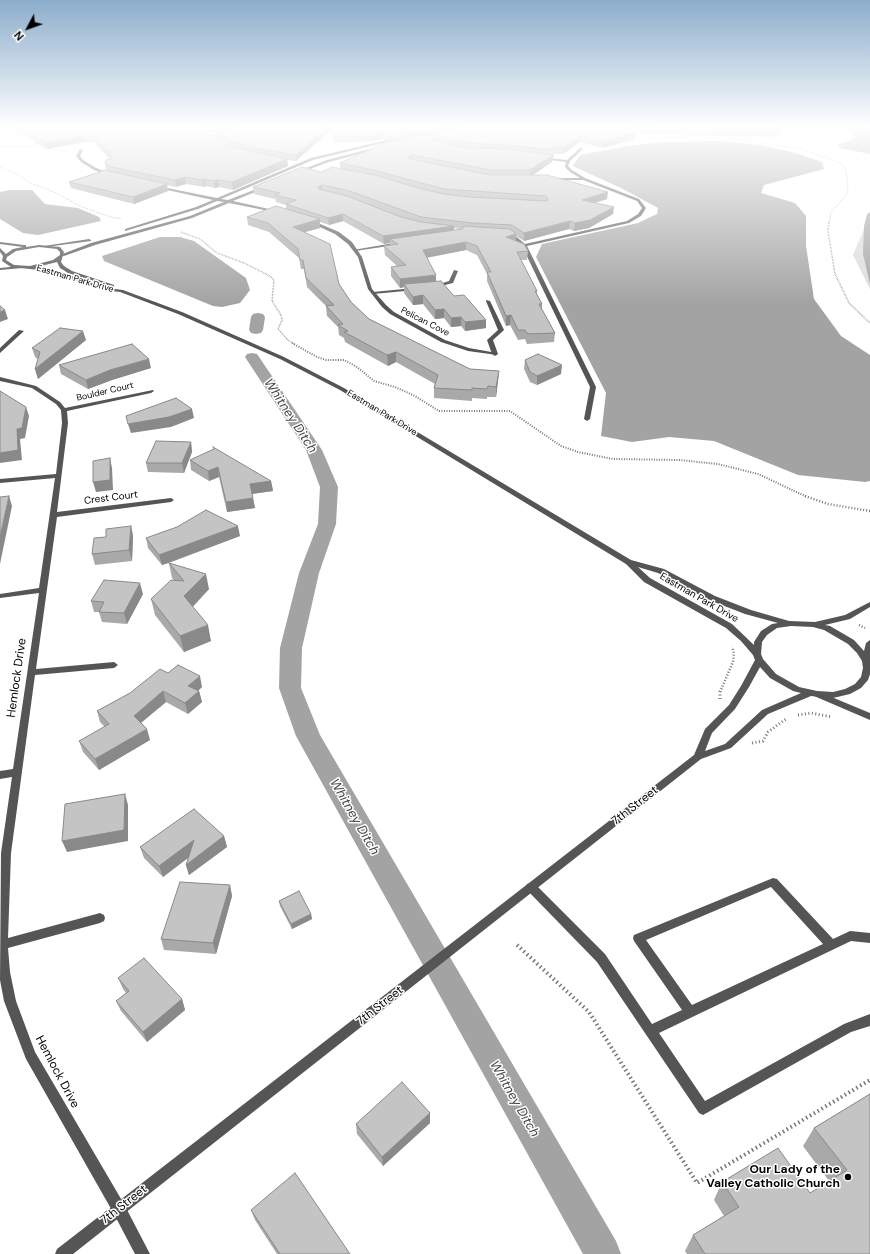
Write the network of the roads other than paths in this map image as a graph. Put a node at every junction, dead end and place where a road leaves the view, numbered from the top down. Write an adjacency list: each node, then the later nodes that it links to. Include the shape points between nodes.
1 (158, 187): 5 (street)
2 (247, 187): 5 (street)
3 (266, 187): 6 (street)
4 (603, 187): 12 (street, via 638,200 644,208 640,215 628,222)
5 (218, 199): 6 (street); 13 (street, via 174,216 107,235)
6 (230, 202): 7 (street); 17 (street, via 170,224 93,244)
7 (280, 212)
8 (307, 219): 16 (street, Pelican Cove, via 337,233)
9 (500, 233): 12 (street, via 511,235)
10 (0, 243): 14 (street)
11 (402, 243): 16 (street)
12 (524, 245): 33 (street, via 593,386)
13 (46, 246): 14 (street); 17 (street, via 61,250)
14 (31, 247): 18 (street, via 14,250)
15 (0, 249): 18 (street)
16 (356, 250): 26 (street, Pelican Cove)
17 (61, 256): 19 (street, via 48,263); 25 (street, Eastman Park Drive, via 59,262 70,272 114,286)
18 (3, 258): 20 (street, via 7,264)
19 (30, 266): 20 (street); 25 (street, Eastman Park Drive, via 106,289)
20 (20, 267): 21 (street)
21 (0, 269)
22 (456, 271): 23 (street, via 451,282)
23 (430, 288)
24 (423, 289): 26 (street)
25 (121, 291): 38 (street, Eastman Park Drive, via 227,333 342,389)
26 (373, 293): 27 (street, Pelican Cove, via 392,313 418,329 468,349 495,354 490,340 501,330)
27 (488, 301)
28 (21, 331): 29 (street)
29 (0, 351)
30 (0, 379): 32 (street, via 34,387)
31 (151, 391): 32 (street, Boulder Court)
32 (64, 410): 34 (street, Hemlock Drive)
33 (587, 419)
34 (59, 476): 35 (street); 37 (street, Hemlock Drive)
35 (0, 480)
36 (171, 500): 37 (street, Crest Court)
37 (53, 515): 39 (street, Hemlock Drive)
38 (629, 562): 42 (street, Eastman Park Drive, via 661,571 712,598 740,609); 45 (street, Eastman Park Drive, via 647,580 729,626 744,639)
39 (43, 590): 40 (street); 48 (street, Hemlock Drive)
40 (0, 596)
41 (870, 604): 43 (street, via 847,617)
42 (791, 623): 43 (street); 45 (street, via 775,626 764,633 758,642)
43 (813, 624): 47 (street, via 833,631 852,642 860,651)
44 (870, 643): 47 (street)
45 (758, 657): 49 (street, via 765,668 784,683); 51 (street, via 745,687 732,707 708,731)
46 (114, 665): 48 (street)
47 (867, 667): 49 (street, via 865,678 848,692 833,695)
48 (31, 672): 52 (street, Hemlock Drive)
49 (813, 694): 50 (street); 51 (street, 7th Street, via 765,712 728,746)
50 (870, 717)
51 (698, 757): 54 (street, 7th Street)
52 (18, 772): 53 (street); 57 (street, Hemlock Drive, via 6,853)
53 (0, 775)
54 (531, 887): 61 (street, via 601,958); 62 (street, 7th Street)
55 (100, 918): 57 (street)
56 (870, 938): 58 (street, via 850,936)
57 (2, 945): 62 (street, Hemlock Drive, via 10,1001 30,1055)
58 (831, 945): 59 (street); 59 (street, via 773,882 638,938)
59 (690, 1012): 61 (street)
60 (870, 1020): 61 (street, via 848,1028 702,1109)
61 (650, 1031)
62 (119, 1209): 63 (street, 7th Street); 64 (street, Hemlock Drive)
63 (62, 1254)
64 (143, 1254)

